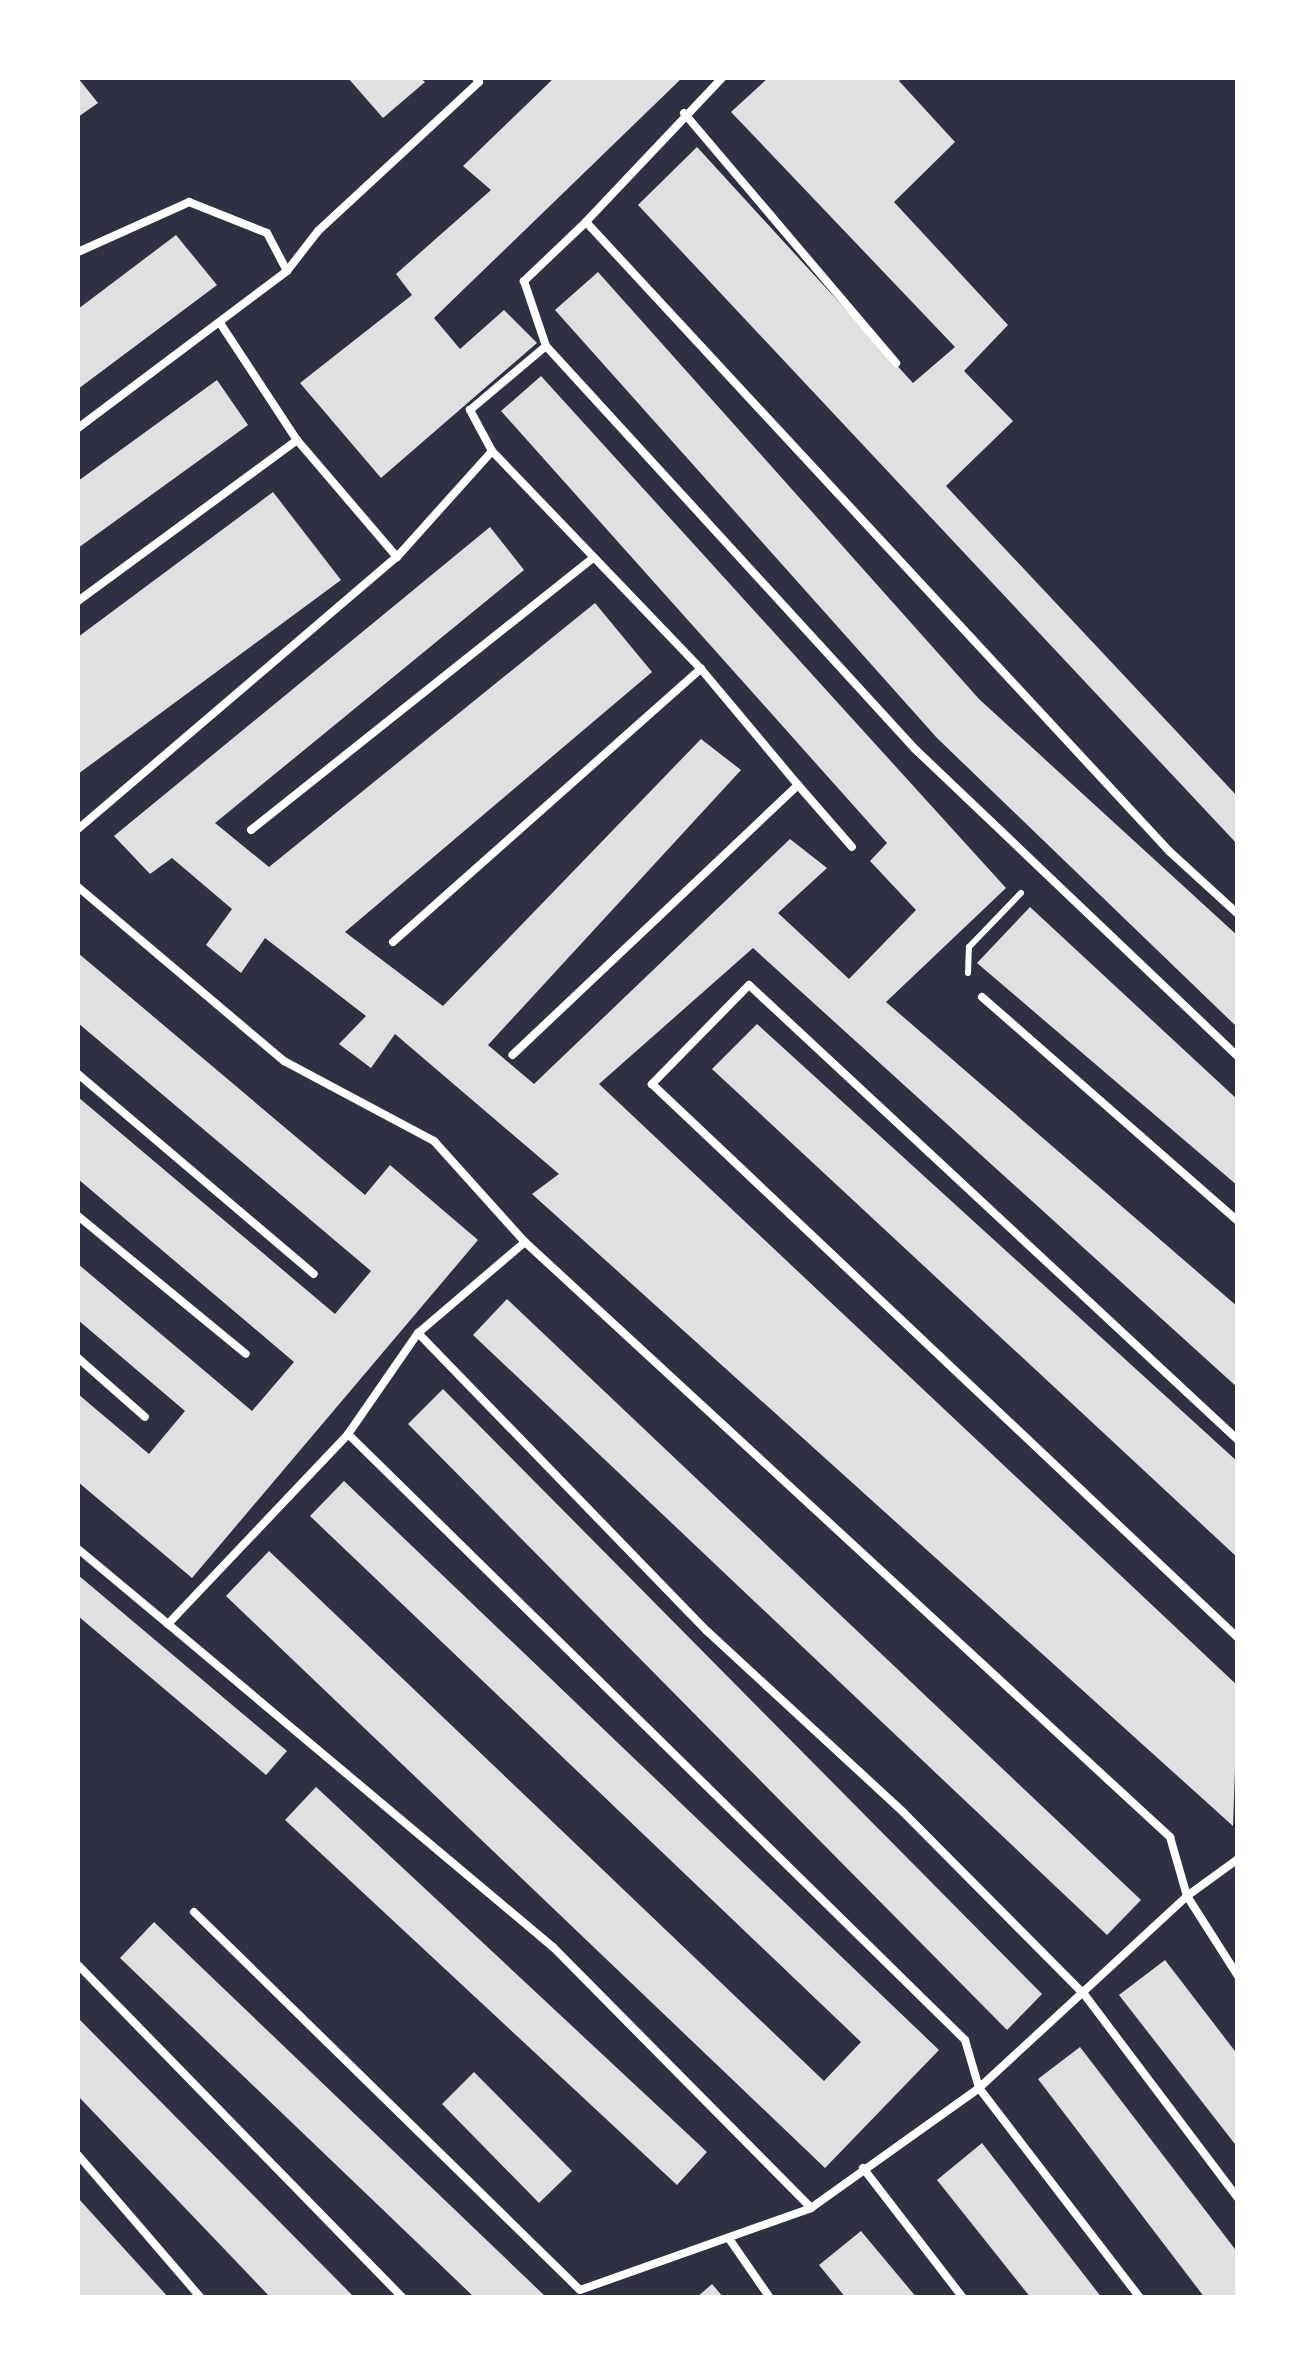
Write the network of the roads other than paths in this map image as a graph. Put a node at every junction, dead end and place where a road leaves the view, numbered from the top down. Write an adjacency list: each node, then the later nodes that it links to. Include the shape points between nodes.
1 (476, 78): 6 (lane, via 318,231)
2 (722, 78): 3 (lane)
3 (684, 113): 4 (lane); 9 (lane)
4 (586, 222): 8 (lane, via 524,281); 22 (lane, via 1169,851)
5 (78, 252): 6 (lane, via 189,202 267,233)
6 (287, 272): 7 (lane)
7 (220, 323): 10 (lane); 11 (lane)
8 (546, 346): 12 (lane, via 470,410); 26 (lane, via 915,748)
9 (896, 363)
10 (78, 428)
11 (298, 440): 13 (lane); 15 (lane)
12 (492, 452): 13 (lane); 14 (lane)
13 (396, 557): 18 (lane)
14 (590, 560): 16 (lane); 19 (lane)
15 (78, 601)
16 (700, 668): 17 (lane); 23 (lane)
17 (798, 784): 20 (lane); 25 (lane)
18 (78, 828)
19 (251, 830)
20 (852, 847)
21 (78, 888): 30 (lane, via 284,1061 434,1141)
22 (1238, 914)
23 (392, 942)
24 (982, 997): 29 (lane)
25 (512, 1055)
26 (1238, 1057)
27 (78, 1074): 31 (lane)
28 (78, 1216): 33 (lane)
29 (1238, 1220)
30 (525, 1242): 32 (lane); 42 (lane, via 1170,1837)
31 (314, 1274)
32 (418, 1333): 36 (lane); 46 (lane, via 706,1631 904,1813)
33 (246, 1354)
34 (78, 1358): 35 (lane)
35 (145, 1417)
36 (348, 1434): 39 (lane); 47 (lane, via 965,2040)
37 (1238, 1440): 40 (lane, via 749,985 652,1084)
38 (78, 1550): 39 (lane)
39 (168, 1624): 51 (lane, via 553,1947)
40 (1238, 1638)
41 (1238, 1859): 42 (lane)
42 (1187, 1896): 45 (lane); 46 (lane)
43 (194, 1912): 53 (lane)
44 (78, 1965): 55 (lane)
45 (1238, 1976)
46 (1084, 1994): 47 (lane); 50 (lane)
47 (979, 2088): 49 (lane); 58 (lane)
48 (78, 2155): 54 (lane)
49 (864, 2168): 51 (lane); 57 (lane)
50 (1238, 2198)
51 (811, 2208): 52 (lane)
52 (730, 2240): 53 (lane); 56 (lane)
53 (582, 2294)
54 (201, 2298)
55 (403, 2298)
56 (770, 2298)
57 (963, 2298)
58 (1140, 2298)

